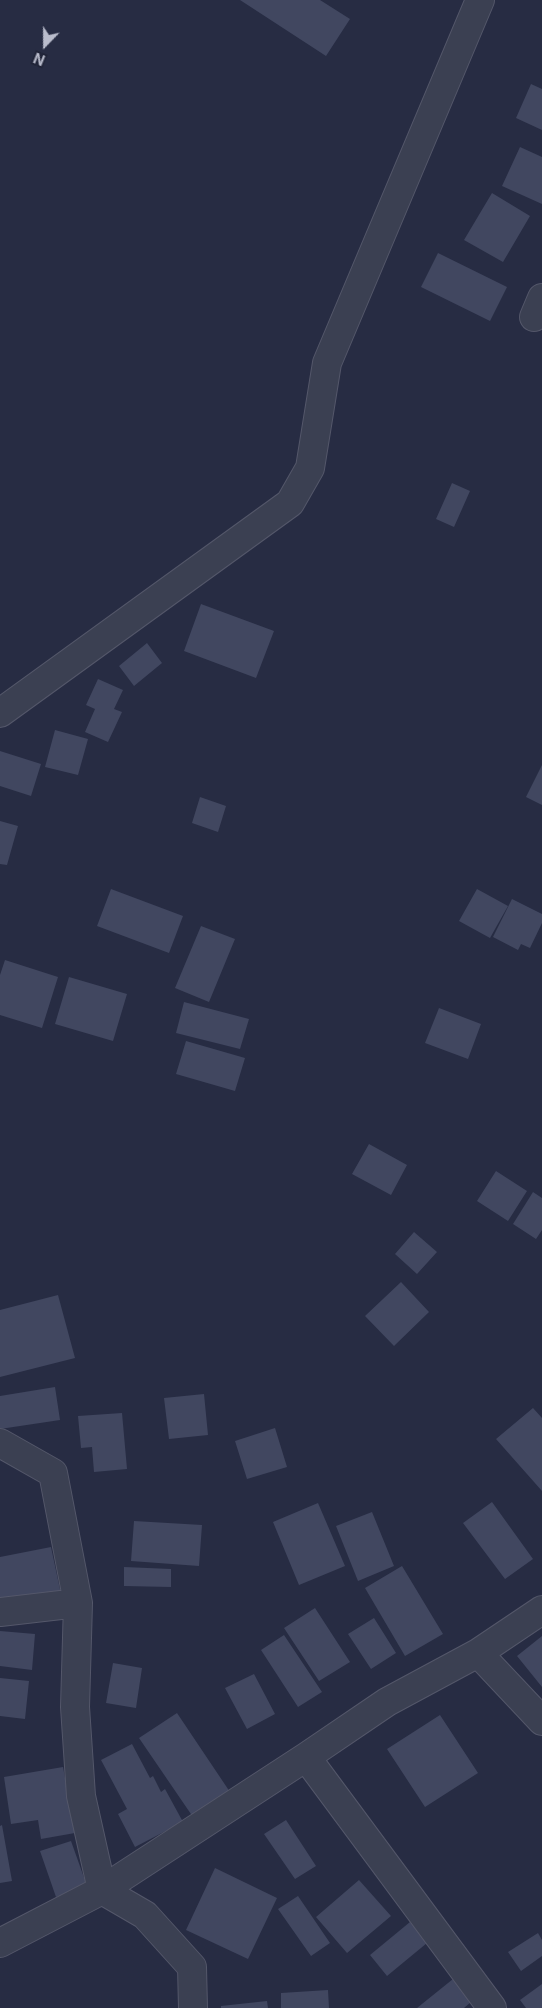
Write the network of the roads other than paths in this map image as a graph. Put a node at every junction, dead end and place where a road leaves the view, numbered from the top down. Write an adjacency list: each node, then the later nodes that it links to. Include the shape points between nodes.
1 (480, 0): 2 (street, via 328,363 310,468 290,502)
2 (0, 713)
3 (0, 1443): 4 (street, via 53,1473)
4 (78, 1603): 6 (street); 10 (street, via 74,1707 81,1796)
5 (542, 1610): 7 (street)
6 (0, 1612)
7 (478, 1653): 8 (street); 9 (street, via 387,1702)
8 (542, 1721)
9 (306, 1757): 10 (street); 13 (street)
10 (102, 1890): 11 (street); 12 (street, via 145,1915 192,1967)
11 (0, 1943)
12 (193, 2008)
13 (492, 2008)

